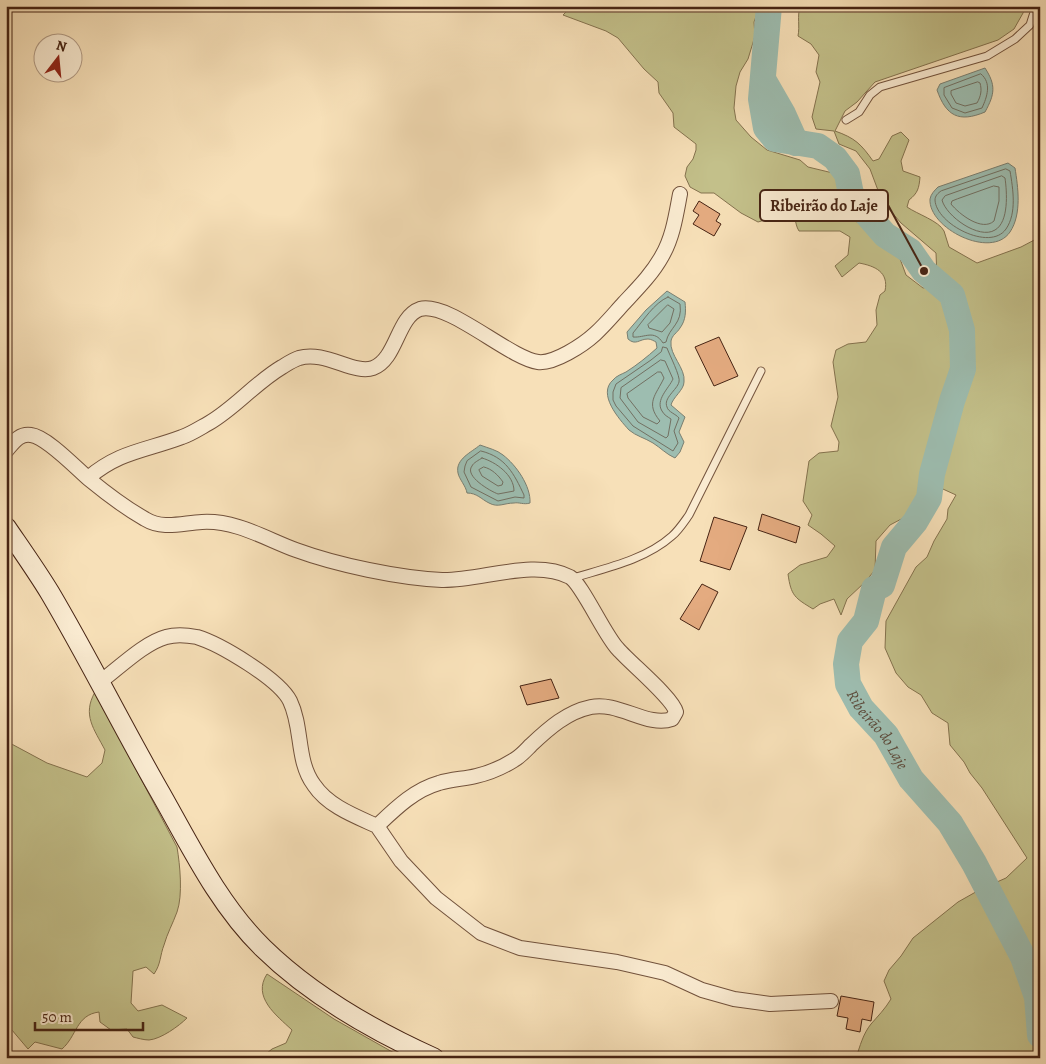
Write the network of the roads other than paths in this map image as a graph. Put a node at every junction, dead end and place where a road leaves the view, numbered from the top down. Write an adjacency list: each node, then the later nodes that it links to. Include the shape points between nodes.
1 (1036, 6): 2 (lane, via 1030,25 1003,48 987,56 880,87 870,95 859,112)
2 (846, 120)
3 (680, 194): 6 (street, via 675,224 654,270 594,336 553,360 539,362 524,358 483,332 440,312 420,310 413,314 379,365 363,369 312,356 298,359 268,375 211,422 183,437 122,456)
4 (761, 371): 8 (lane, via 690,515 673,535 656,548 630,560)
5 (6, 451): 6 (street, via 17,438 31,435 52,446)
6 (88, 478): 8 (street, via 146,520 162,526 204,522 227,524 296,551 342,564 443,580 538,570)
7 (6, 527): 9 (main road, via 49,592)
8 (572, 578): 10 (street, via 616,647 675,706 675,717 669,720 649,718 611,706 593,706 572,713 556,723 517,759 478,776 438,783 422,790)
9 (100, 682): 10 (street, via 153,642 166,637 197,637 239,657 273,682 289,700 304,766 314,786 330,802); 12 (main road, via 200,862 226,904 262,947 292,974 344,1011 396,1041)
10 (377, 826): 11 (street, via 401,861 436,898 481,932 520,948 627,964 734,999 770,1004)
11 (831, 1001)
12 (434, 1058)

